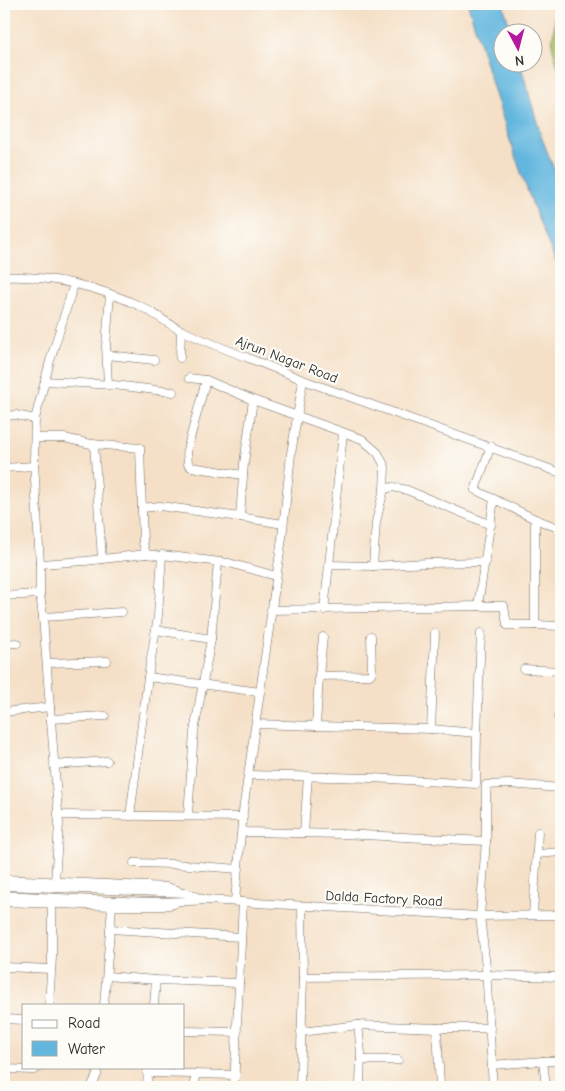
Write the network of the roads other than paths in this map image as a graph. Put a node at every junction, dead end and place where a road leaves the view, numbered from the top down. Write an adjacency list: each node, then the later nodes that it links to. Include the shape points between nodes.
1 (4, 277): 2 (street, Ajrun Nagar Road, via 36,277)
2 (74, 284): 3 (street, Ajrun Nagar Road); 11 (street)
3 (110, 294): 4 (street, Ajrun Nagar Road, via 142,307); 5 (street)
4 (181, 331): 6 (street); 10 (street, Ajrun Nagar Road)
5 (107, 355): 7 (street); 12 (street)
6 (180, 358)
7 (154, 360)
8 (189, 378): 9 (street)
9 (206, 380): 14 (street); 25 (street, via 188,450 188,464)
10 (303, 380): 16 (street); 21 (street, Ajrun Nagar Road)
11 (45, 381): 12 (street); 17 (street)
12 (108, 385): 13 (street)
13 (173, 392)
14 (253, 400): 16 (street); 25 (street)
15 (4, 416): 17 (street)
16 (298, 416): 18 (street); 31 (street)
17 (35, 419): 19 (street)
18 (343, 433): 26 (street, via 362,439 378,453 385,467); 40 (street)
19 (35, 438): 20 (street, via 64,438); 22 (street)
20 (94, 444): 28 (street, via 140,448); 36 (street)
21 (492, 446): 24 (street, Ajrun Nagar Road); 27 (street, via 475,490)
22 (34, 466): 23 (street); 39 (street)
23 (4, 468)
24 (561, 473)
25 (243, 475): 29 (street)
26 (384, 489): 32 (street, via 407,490); 41 (street, via 376,522)
27 (494, 499): 30 (street); 32 (street)
28 (142, 508): 29 (street, via 160,506); 34 (street)
29 (240, 517): 31 (street)
30 (535, 519): 33 (street); 50 (street)
31 (283, 524): 42 (street)
32 (491, 525): 38 (street)
33 (561, 529)
34 (146, 554): 35 (street); 36 (street)
35 (162, 556): 37 (street); 52 (street)
36 (102, 559): 39 (street)
37 (218, 562): 42 (street); 57 (street)
38 (486, 562): 41 (street); 45 (street)
39 (40, 564): 43 (street)
40 (329, 565): 41 (street); 47 (street)
41 (373, 566)
42 (276, 576): 46 (street)
43 (40, 594): 44 (street); 49 (street)
44 (4, 596)
45 (478, 606): 47 (street); 50 (street, via 504,606 507,625)
46 (271, 610): 47 (street); 67 (street)
47 (324, 610)
48 (122, 612): 49 (street)
49 (43, 618): 61 (street)
50 (535, 625): 51 (street)
51 (561, 626)
52 (156, 630): 57 (street); 65 (street)
53 (435, 633): 74 (street)
54 (481, 633): 75 (street)
55 (323, 636): 64 (street)
56 (371, 636): 64 (street, via 370,675)
57 (210, 639): 66 (street)
58 (17, 643): 59 (street)
59 (4, 644)
60 (107, 661): 61 (street)
61 (47, 663): 68 (street)
62 (524, 669): 63 (street)
63 (561, 671)
64 (319, 676): 73 (street)
65 (148, 677): 66 (street); 86 (street)
66 (203, 684): 67 (street); 85 (street, via 194,732)
67 (260, 692): 72 (street)
68 (50, 707): 69 (street); 71 (street)
69 (4, 712)
70 (104, 716): 71 (street)
71 (51, 719): 77 (street)
72 (256, 724): 73 (street); 78 (street)
73 (316, 726): 74 (street)
74 (432, 729): 75 (street)
75 (477, 733): 80 (street)
76 (107, 761): 77 (street)
77 (54, 765): 84 (street)
78 (248, 775): 79 (street); 87 (street)
79 (308, 776): 80 (street); 91 (street)
80 (476, 784): 81 (street)
81 (486, 785): 82 (street); 92 (street)
82 (561, 788)
83 (4, 795): 88 (street)
84 (58, 815): 86 (street); 98 (street)
85 (188, 815): 86 (street); 87 (street)
86 (130, 816)
87 (243, 817): 89 (street)
88 (4, 818)
89 (242, 832): 91 (street); 96 (street)
90 (538, 832): 94 (street)
91 (304, 834): 92 (street)
92 (486, 840): 109 (street)
93 (561, 852): 94 (street)
94 (536, 854): 107 (street)
95 (134, 863): 96 (street)
96 (239, 869): 103 (street)
97 (4, 879): 98 (street)
98 (55, 881): 101 (street, via 167,887)
99 (4, 886): 101 (street, Dalda Factory Road)
100 (4, 895): 101 (street, Dalda Factory Road, via 120,900)
101 (186, 897): 103 (street, Dalda Factory Road); 105 (street, via 163,906)
102 (4, 902): 104 (street)
103 (239, 902): 106 (street, Dalda Factory Road); 111 (street)
104 (52, 903): 105 (street); 113 (street)
105 (112, 906): 110 (street)
106 (302, 906): 109 (street, Dalda Factory Road); 116 (street)
107 (533, 915): 108 (street, Dalda Factory Road); 109 (street, Dalda Factory Road)
108 (561, 915)
109 (480, 916): 114 (street)
110 (110, 929): 111 (street); 115 (street)
111 (241, 937): 119 (street)
112 (4, 967): 113 (street)
113 (51, 969): 120 (street)
114 (487, 975): 116 (street); 117 (street); 127 (street)
115 (107, 976): 118 (street); 121 (street)
116 (303, 977): 130 (street)
117 (561, 977)
118 (156, 980): 119 (street); 122 (street)
119 (240, 983): 129 (street)
120 (49, 1004)
121 (104, 1004)
122 (154, 1004)
123 (4, 1019): 124 (street)
124 (22, 1020)
125 (358, 1025): 126 (street); 130 (street); 131 (street)
126 (437, 1028): 127 (street); 148 (street)
127 (490, 1028): 135 (street)
128 (185, 1030): 129 (street)
129 (238, 1032): 141 (street)
130 (301, 1032): 146 (street)
131 (361, 1060): 132 (street); 147 (street)
132 (398, 1060)
133 (561, 1060): 134 (street)
134 (543, 1061): 135 (street); 150 (street)
135 (492, 1065): 149 (street)
136 (4, 1068): 137 (street)
137 (38, 1068)
138 (98, 1068): 142 (street)
139 (148, 1070): 140 (street); 143 (street)
140 (195, 1074): 141 (street); 144 (street)
141 (236, 1075): 145 (street)
142 (92, 1087)
143 (147, 1087)
144 (195, 1087)
145 (234, 1087)
146 (300, 1087)
147 (360, 1087)
148 (440, 1087)
149 (492, 1087)
150 (546, 1087)

